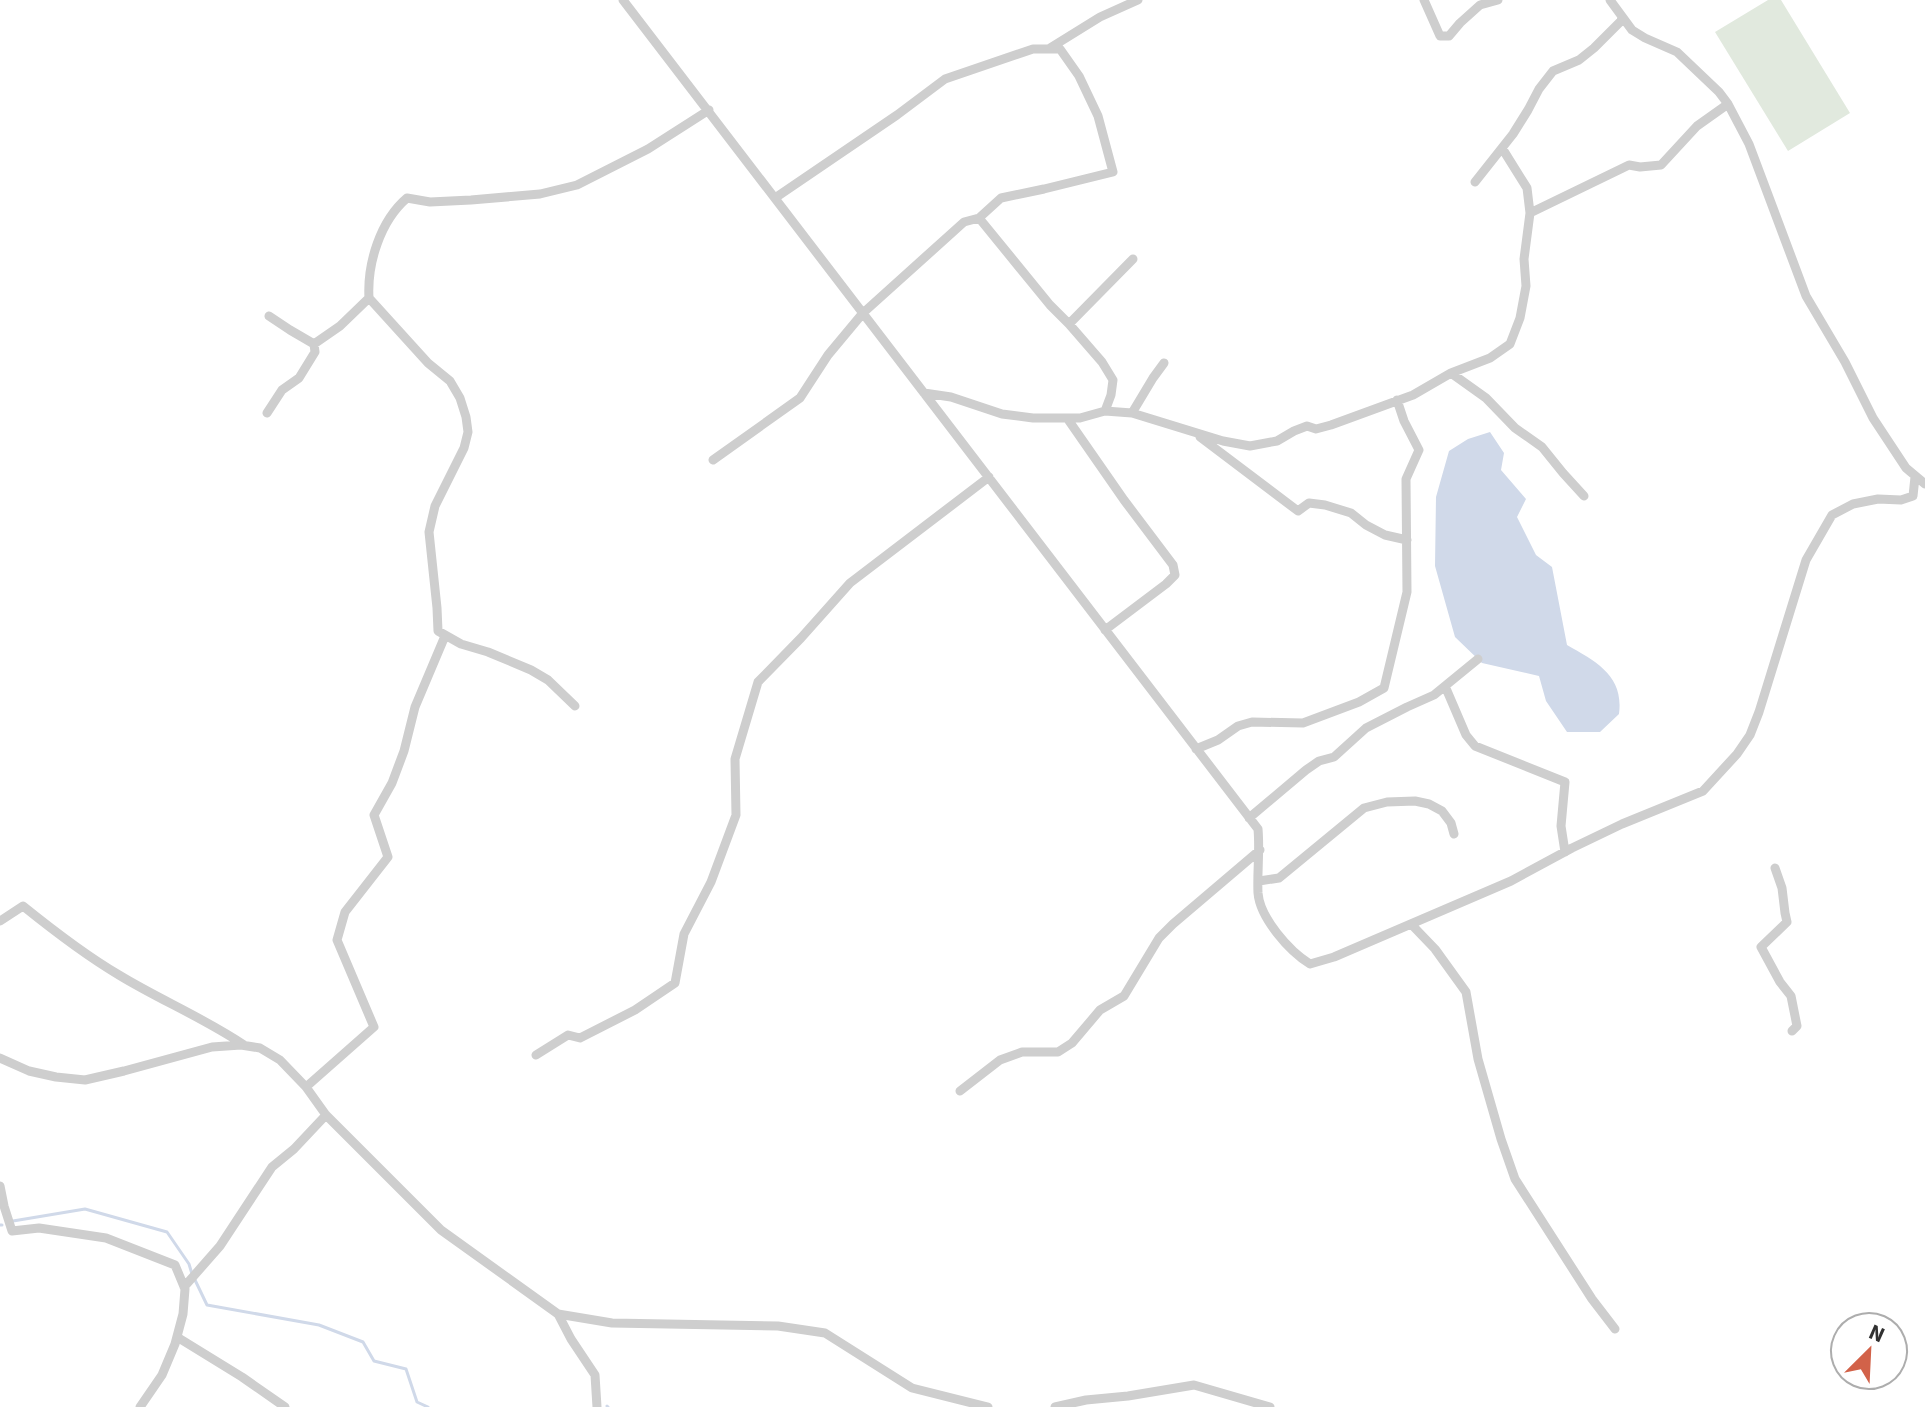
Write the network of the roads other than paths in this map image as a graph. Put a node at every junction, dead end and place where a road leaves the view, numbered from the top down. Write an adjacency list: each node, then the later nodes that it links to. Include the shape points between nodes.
1 (623, 0): 9 (street)
2 (1138, 0): 7 (street)
3 (1424, 0): 4 (street, via 1440,36 1449,36 1480,5)
4 (1498, 0)
5 (1610, 0): 6 (street)
6 (1622, 17): 8 (street, via 1632,30 1688,60); 10 (street, via 1579,60 1553,71)
7 (1050, 48): 12 (street, via 945,79); 14 (street, via 1060,49 1079,76 1100,122 1113,172 1001,198)
8 (1728, 104): 13 (street, via 1697,126 1661,165 1629,165); 32 (street, via 1749,144 1806,296 1873,418)
9 (709, 110): 12 (street); 16 (street, via 577,185 486,199 407,198 377,245)
10 (1502, 148): 11 (street); 13 (street, via 1527,188)
11 (1475, 182)
12 (775, 198): 17 (street)
13 (1530, 213): 22 (street, via 1526,286 1510,344)
14 (979, 218): 17 (street, via 964,222); 19 (street)
15 (1133, 259): 19 (street)
16 (369, 298): 20 (street); 37 (street, via 450,381 466,417 464,448 435,506 429,532 438,631)
17 (863, 313): 23 (street); 30 (street, via 800,398)
18 (269, 316): 20 (street)
19 (1069, 324): 25 (street, via 1113,380)
20 (314, 344): 26 (street, via 315,352 299,378 282,390)
21 (1164, 363): 27 (street)
22 (1451, 373): 24 (street); 34 (street, via 1542,447)
23 (924, 393): 28 (street, via 1002,414); 31 (street)
24 (1397, 400): 29 (street, via 1331,425 1307,426 1277,441 1250,446); 35 (street, via 1419,450 1406,479)
25 (1105, 411): 27 (street); 28 (street)
26 (267, 413)
27 (1132, 413): 29 (street)
28 (1067, 418): 36 (street, via 1173,565 1175,575)
29 (1194, 432): 35 (street, via 1298,511 1309,503 1325,505 1351,513 1385,535)
30 (713, 460)
31 (989, 477): 36 (street); 52 (street, via 850,583 758,682 735,759 736,815 684,934 675,983 635,1010 580,1038 568,1035)
32 (1915, 477): 33 (street); 45 (street, via 1913,496 1853,504 1832,515 1795,589 1750,735 1711,783)
33 (1925, 484)
34 (1584, 496)
35 (1407, 540): 41 (street, via 1407,592 1384,688 1303,723 1238,726)
36 (1105, 630): 41 (street)
37 (445, 636): 40 (street, via 531,670); 54 (street, via 415,707 392,783 374,815 388,857 345,912 337,940 374,1027)
38 (1478, 659): 39 (street)
39 (1445, 686): 42 (street, via 1366,728); 45 (street, via 1475,746 1565,782)
40 (575, 706)
41 (1196, 749): 42 (street)
42 (1249, 818): 44 (street, via 1258,829)
43 (1454, 834): 47 (street, via 1442,811 1429,804 1387,802 1364,808 1279,878)
44 (1260, 850): 47 (street); 55 (street, via 1159,938 1124,996 1100,1010 1072,1043 1058,1052 1022,1052 1000,1060)
45 (1565, 852): 49 (street)
46 (1775, 868): 50 (street, via 1787,922 1761,947 1791,996 1797,1026)
47 (1259, 881): 49 (street, via 1263,911 1295,955 1310,964)
48 (0, 921): 51 (street, via 23,906 120,976)
49 (1411, 924): 60 (street, via 1466,992 1478,1059 1515,1179)
50 (1792, 1031)
51 (245, 1045): 53 (street, via 212,1047 85,1080 29,1071); 54 (street, via 280,1060)
52 (536, 1055)
53 (0, 1058)
54 (306, 1087): 56 (street)
55 (960, 1091)
56 (326, 1115): 58 (street, via 272,1167 220,1246); 59 (street, via 441,1230)
57 (0, 1186): 58 (street, via 12,1231 39,1228 106,1238 175,1265)
58 (184, 1287): 61 (street)
59 (558, 1314): 64 (street, via 595,1375); 65 (street, via 612,1323 778,1326 825,1333 912,1388)
60 (1615, 1329)
61 (177, 1337): 62 (street, via 162,1375); 63 (street)
62 (140, 1407)
63 (285, 1407)
64 (597, 1407)
65 (988, 1407)
66 (1055, 1407): 67 (street, via 1194,1385)
67 (1270, 1407)

